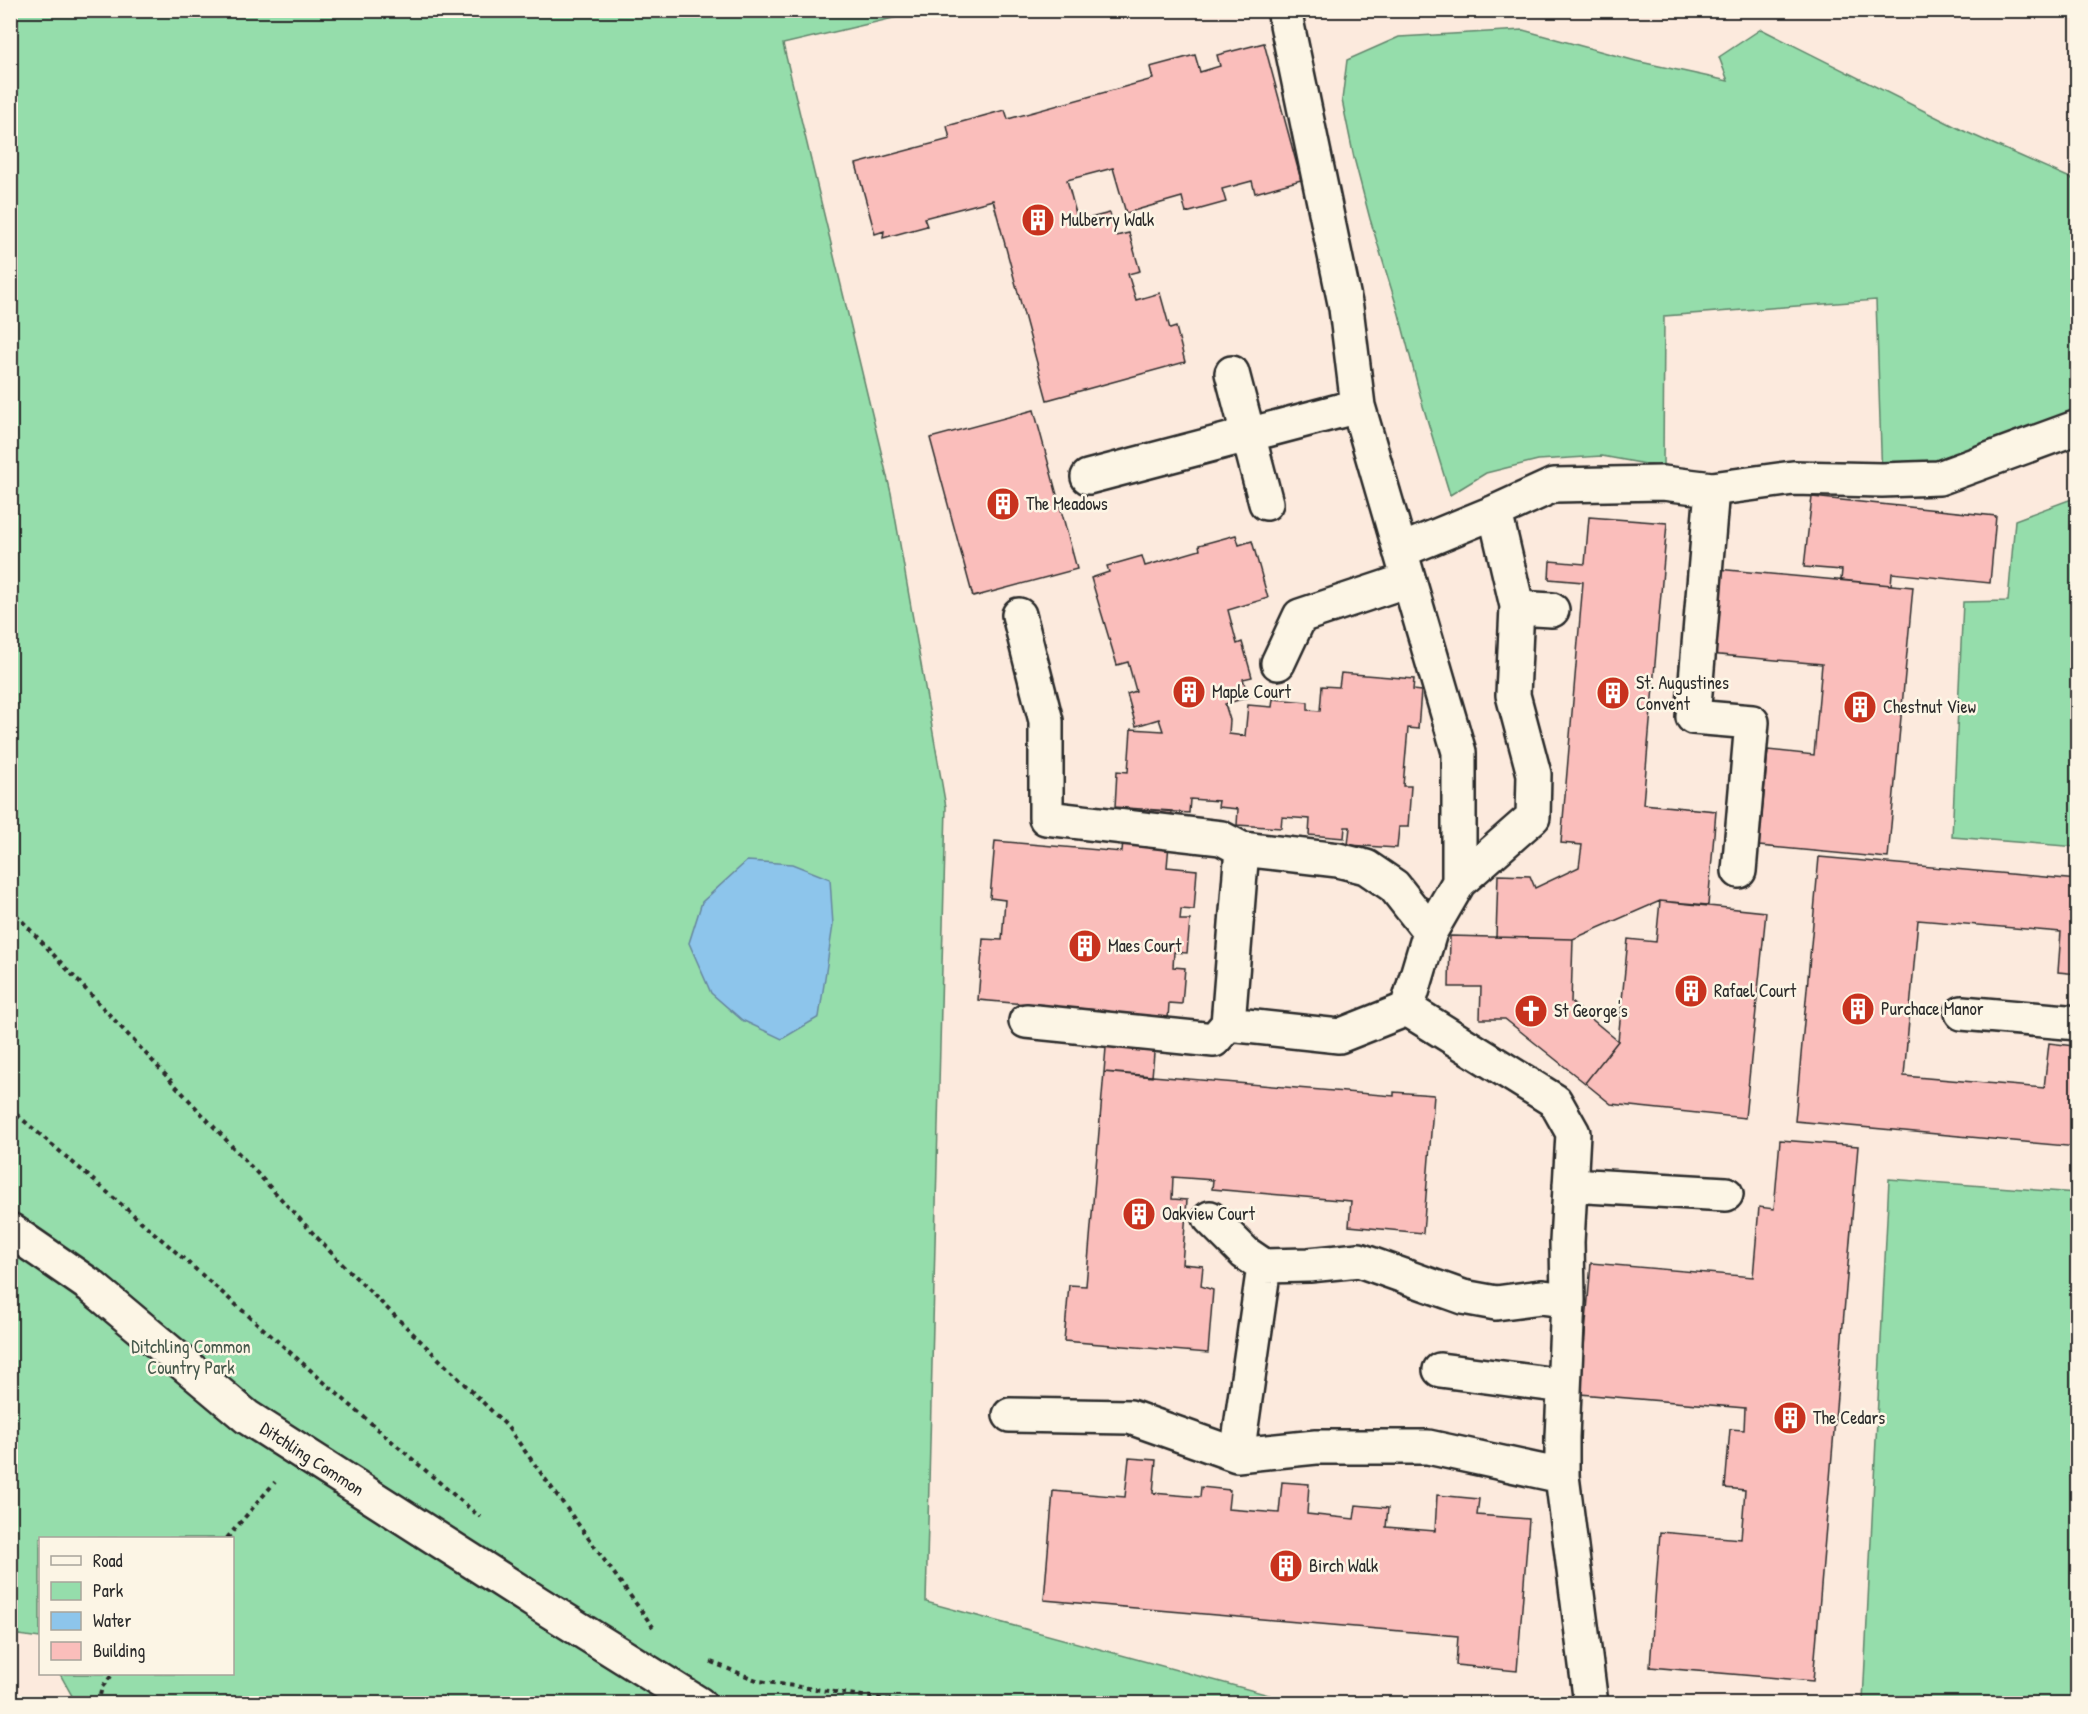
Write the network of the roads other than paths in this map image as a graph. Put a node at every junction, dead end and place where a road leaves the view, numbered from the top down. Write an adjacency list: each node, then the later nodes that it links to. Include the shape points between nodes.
1 (1284, 10): 3 (main road, via 1346,308)
2 (1233, 373): 5 (main road)
3 (1358, 406): 5 (main road); 10 (main road)
4 (2078, 427): 7 (main road, via 1940,478 1793,478)
5 (1247, 434): 6 (main road); 8 (main road)
6 (1088, 477)
7 (1712, 489): 9 (main road, via 1663,483 1554,485); 16 (main road, via 1693,717 1752,722)
8 (1266, 502)
9 (1495, 512): 10 (main road); 11 (main road)
10 (1404, 566): 14 (main road, via 1300,616); 17 (main road, via 1459,752)
11 (1517, 608): 12 (main road); 17 (main road, via 1513,695 1534,774 1533,818)
12 (1552, 610)
13 (1019, 615): 15 (main road, via 1046,721 1046,818 1221,838)
14 (1278, 663)
15 (1242, 849): 18 (main road, via 1366,867 1394,886); 23 (main road)
16 (1739, 871)
17 (1459, 882): 18 (main road)
18 (1430, 932): 19 (main road)
19 (1407, 1009): 23 (main road, via 1339,1036); 24 (main road, via 1555,1101 1573,1133)
20 (1962, 1013): 22 (main road)
21 (1026, 1021): 23 (main road, via 1214,1040)
22 (2078, 1023)
23 (1228, 1024)
24 (1570, 1185): 25 (main road); 29 (main road)
25 (1726, 1194)
26 (1210, 1218): 28 (main road)
27 (10, 1230): 35 (main road, Ditchling Common, via 91,1286 247,1417)
28 (1264, 1266): 29 (main road, via 1359,1260 1463,1297 1496,1303 1541,1297); 33 (main road)
29 (1568, 1300): 31 (main road)
30 (1440, 1370): 31 (main road)
31 (1564, 1386): 34 (main road)
32 (1010, 1415): 33 (main road, via 1130,1417)
33 (1237, 1455): 34 (main road, via 1316,1447 1428,1448)
34 (1562, 1476): 36 (main road)
35 (699, 1704)
36 (1591, 1704)

